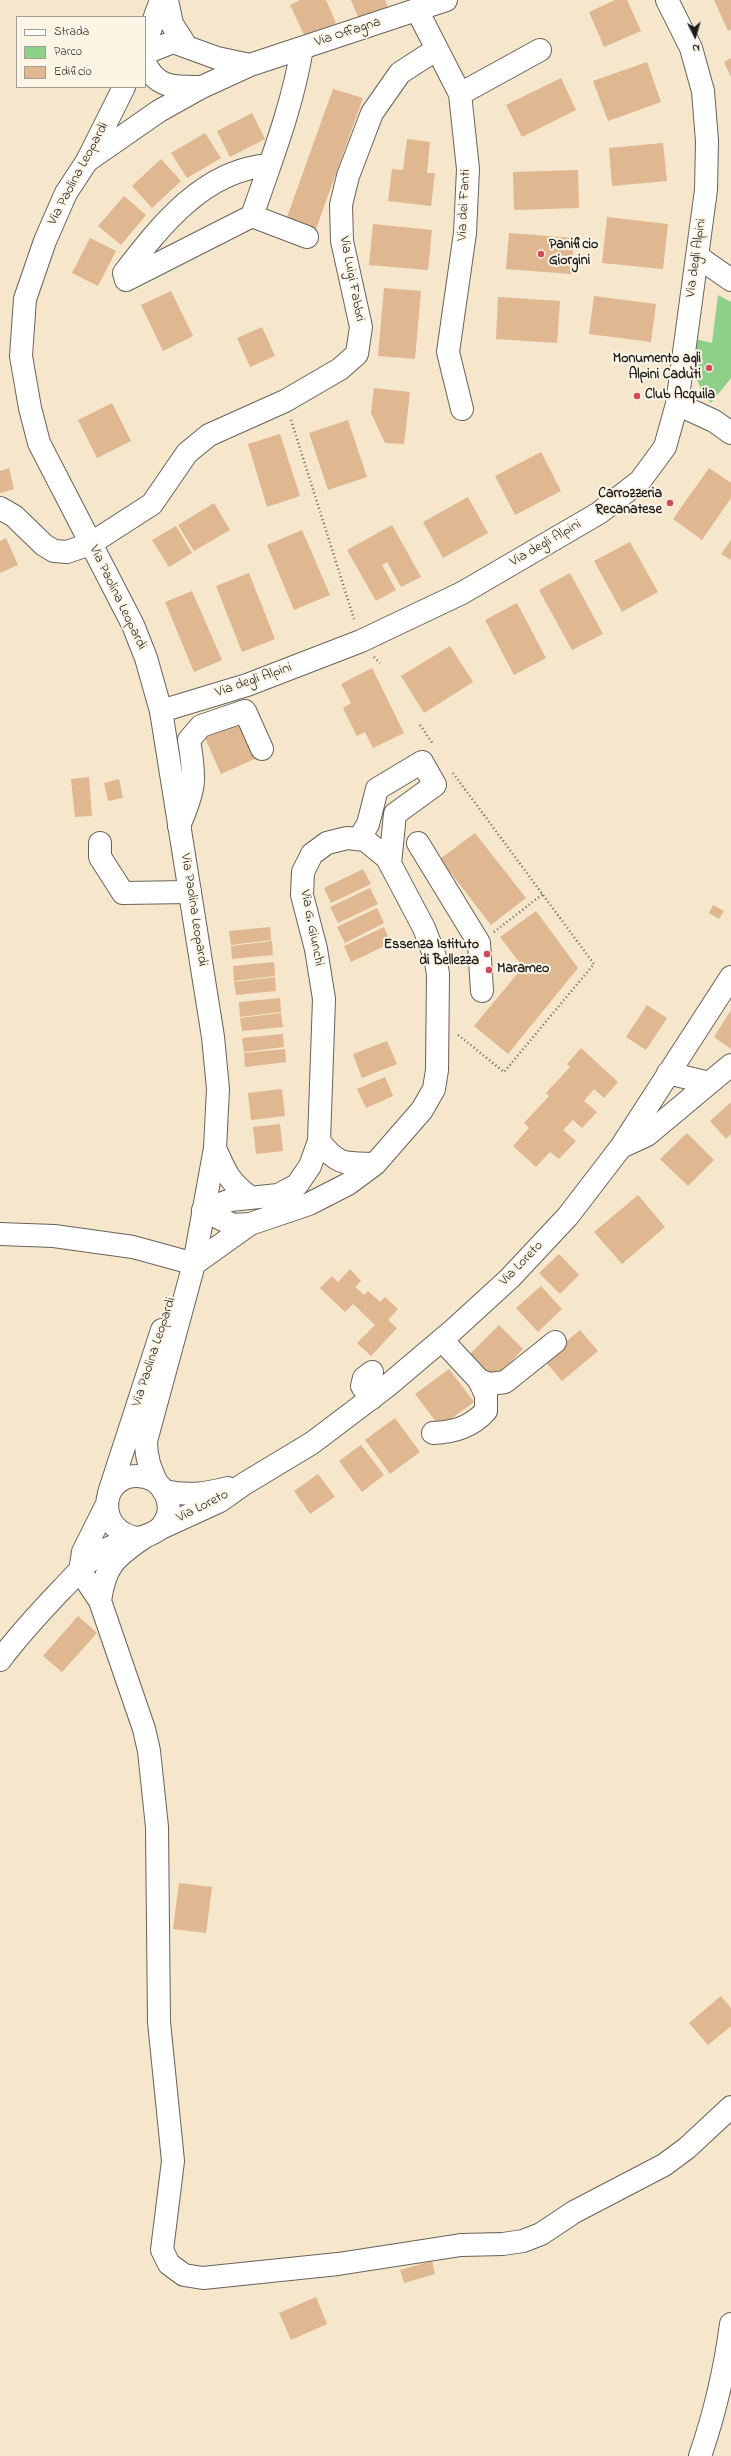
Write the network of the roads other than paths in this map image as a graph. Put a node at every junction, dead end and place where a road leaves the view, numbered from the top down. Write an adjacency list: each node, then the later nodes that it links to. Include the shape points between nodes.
1 (161, 0): 6 (street)
2 (167, 0): 7 (street, via 172,24)
3 (446, 0): 5 (street, Via Offagna)
4 (667, 0): 21 (street, Via degli Alpini, via 691,48 703,91 707,141 706,190)
5 (417, 10): 8 (street, Via Offagna); 9 (street, Via dei Fanti)
6 (146, 41)
7 (186, 46): 11 (street, via 172,42); 13 (street, via 217,58)
8 (302, 48): 13 (street, Via Offagna); 18 (street, via 297,76)
9 (437, 49): 16 (street, Via dei Fanti); 27 (street, Via Luigi Fabbri, via 400,73 372,113 348,176 341,205 342,241 361,327 357,354 340,369 285,401 209,435 187,452 152,504)
10 (540, 50): 16 (street)
11 (146, 53)
12 (146, 65): 14 (street, via 150,74 164,85 175,88)
13 (250, 65): 14 (street, Via Offagna)
14 (202, 87): 17 (street, Via Offagna, via 159,110)
15 (124, 88): 17 (street, Via Paolina Leopardi)
16 (460, 94): 24 (street, Via dei Fanti, via 468,169 465,233 448,352)
17 (87, 161): 27 (street, Via Paolina Leopardi, via 66,193 25,299 21,356 39,443)
18 (269, 165): 19 (street); 19 (street, via 236,171 201,191 177,209 124,273 126,280)
19 (252, 216): 20 (street)
20 (308, 237)
21 (697, 256): 22 (street); 23 (street, Via degli Alpini)
22 (731, 280)
23 (678, 404): 25 (street, via 714,421); 28 (street, Via degli Alpini, via 666,447 640,481 604,509 462,593 361,641 247,685)
24 (462, 409)
25 (731, 433)
26 (0, 508): 27 (street, Via Luigi Fabbri, via 14,516 44,545 54,551 67,552)
27 (90, 544): 28 (street, Via Paolina Leopardi, via 133,626 146,658)
28 (161, 711): 30 (street, Via Paolina Leopardi)
29 (262, 749): 30 (street, via 245,711 200,726 189,740 195,772 192,796)
30 (179, 826): 35 (street, Via Paolina Leopardi)
31 (360, 839): 34 (street, via 373,844); 34 (street, via 368,824 376,789 422,762 435,785 396,814); 41 (street, Via G. Giunchi, via 347,838 328,843 312,854 303,872 302,895 316,949 324,999)
32 (100, 843): 35 (street, via 100,857 123,893)
33 (418, 843): 37 (street, via 479,943)
34 (390, 864): 44 (street, via 424,928 435,957 438,974 437,1070 434,1089 422,1110)
35 (190, 892): 43 (street, Via Paolina Leopardi, via 218,1089)
36 (731, 977): 39 (street, Via Loreto)
37 (482, 991)
38 (731, 1065): 40 (street)
39 (668, 1073): 40 (street); 42 (street, Via Loreto)
40 (709, 1083): 42 (street, via 647,1135)
41 (318, 1140): 44 (street, via 331,1157 346,1163); 45 (street, Via G. Giunchi, via 310,1166 297,1185 278,1195)
42 (621, 1147): 50 (street, Via Loreto, via 568,1216 531,1256)
43 (215, 1148): 45 (street, via 228,1177); 46 (street, Via Paolina Leopardi)
44 (374, 1164): 47 (street, via 348,1184 309,1204)
45 (250, 1197): 46 (street, Via G. Giunchi, via 231,1200)
46 (203, 1210): 47 (street, via 233,1225); 49 (street, Via Paolina Leopardi)
47 (250, 1224): 49 (street)
48 (0, 1234): 49 (street, via 54,1236 133,1248)
49 (189, 1263): 57 (street, Via Paolina Leopardi, via 146,1441 148,1466); 58 (street, Via Paolina Leopardi)
50 (442, 1340): 53 (street); 54 (street, Via Loreto)
51 (555, 1342): 53 (street, via 504,1382 490,1384)
52 (372, 1372): 54 (street, via 364,1378 362,1386)
53 (479, 1380): 55 (street, via 486,1395 486,1411 476,1421 456,1432)
54 (371, 1399): 56 (street, Via Loreto, via 312,1443)
55 (433, 1433)
56 (244, 1484): 57 (street, Via Loreto, via 202,1494 183,1495); 59 (street, Via Loreto, via 220,1501)
57 (161, 1487): 58 (street, via 144,1477 130,1477 118,1483); 59 (street, via 168,1510)
58 (108, 1500): 59 (street, via 109,1518 115,1529 126,1536); 60 (street, via 83,1552)
59 (147, 1534): 60 (street, via 117,1543 100,1553); 61 (street, via 114,1561 103,1579)
60 (80, 1571): 61 (street); 62 (street, via 22,1631)
61 (100, 1601): 63 (street, via 144,1728 157,1827 159,2022 173,2161 162,2235 162,2250 169,2264 184,2275 204,2278 338,2264 461,2245 522,2241 541,2234 574,2212 664,2165 687,2148)
62 (0, 1660)
63 (731, 2107)
64 (731, 2324): 65 (street, via 724,2374)
65 (700, 2456)

